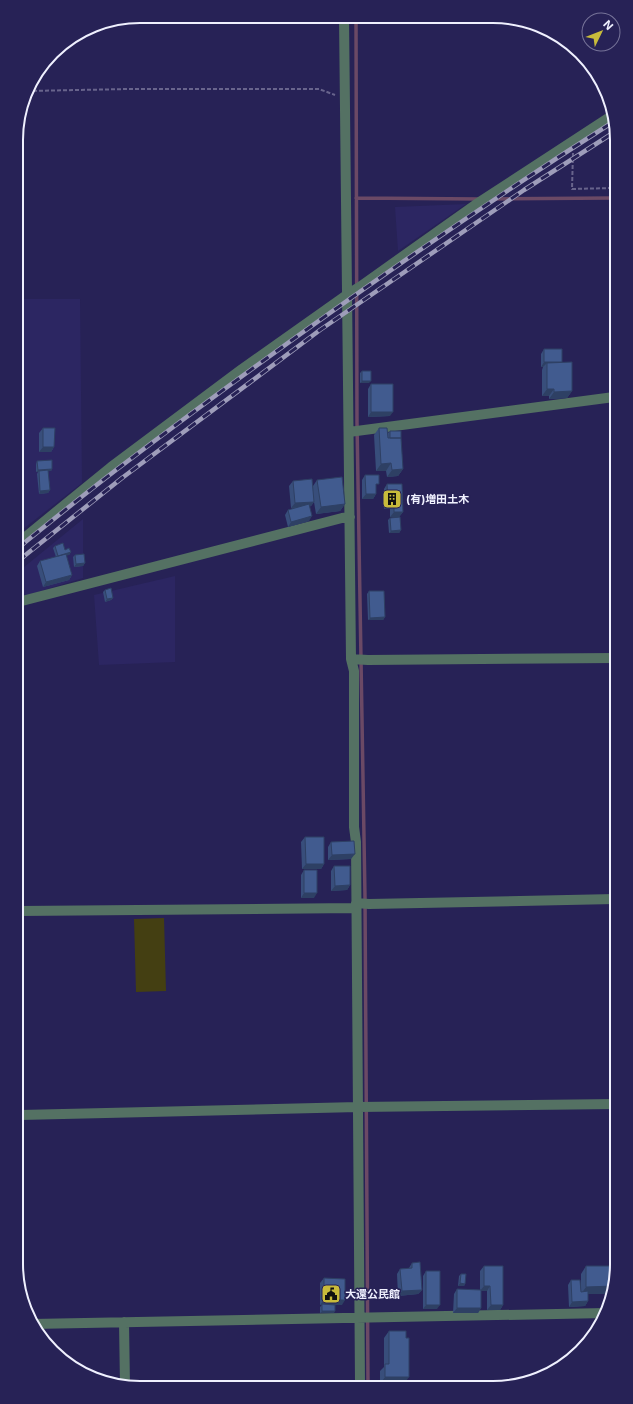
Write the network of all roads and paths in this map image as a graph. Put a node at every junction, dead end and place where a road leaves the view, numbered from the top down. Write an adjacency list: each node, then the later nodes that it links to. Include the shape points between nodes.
1 (344, 23): 3 (street)
2 (34, 91): 3 (path, via 319,89)
3 (346, 98): 7 (street)
4 (608, 118): 5 (street)
5 (573, 140): 6 (path, via 572,189); 7 (street)
6 (610, 188)
7 (349, 293): 9 (street); 11 (street, via 117,462)
8 (610, 398): 9 (street)
9 (355, 431): 10 (street)
10 (350, 517): 12 (street); 14 (street)
11 (23, 539)
12 (23, 601)
13 (610, 658): 14 (street)
14 (353, 659): 16 (street)
15 (610, 898): 16 (street)
16 (357, 905): 17 (street); 19 (street)
17 (23, 911)
18 (610, 1104): 19 (street)
19 (363, 1108): 20 (street); 22 (street)
20 (23, 1115)
21 (599, 1313): 22 (street)
22 (364, 1318): 23 (street); 26 (street)
23 (124, 1322): 24 (street); 25 (street)
24 (40, 1324)
25 (125, 1380)
26 (360, 1381)

